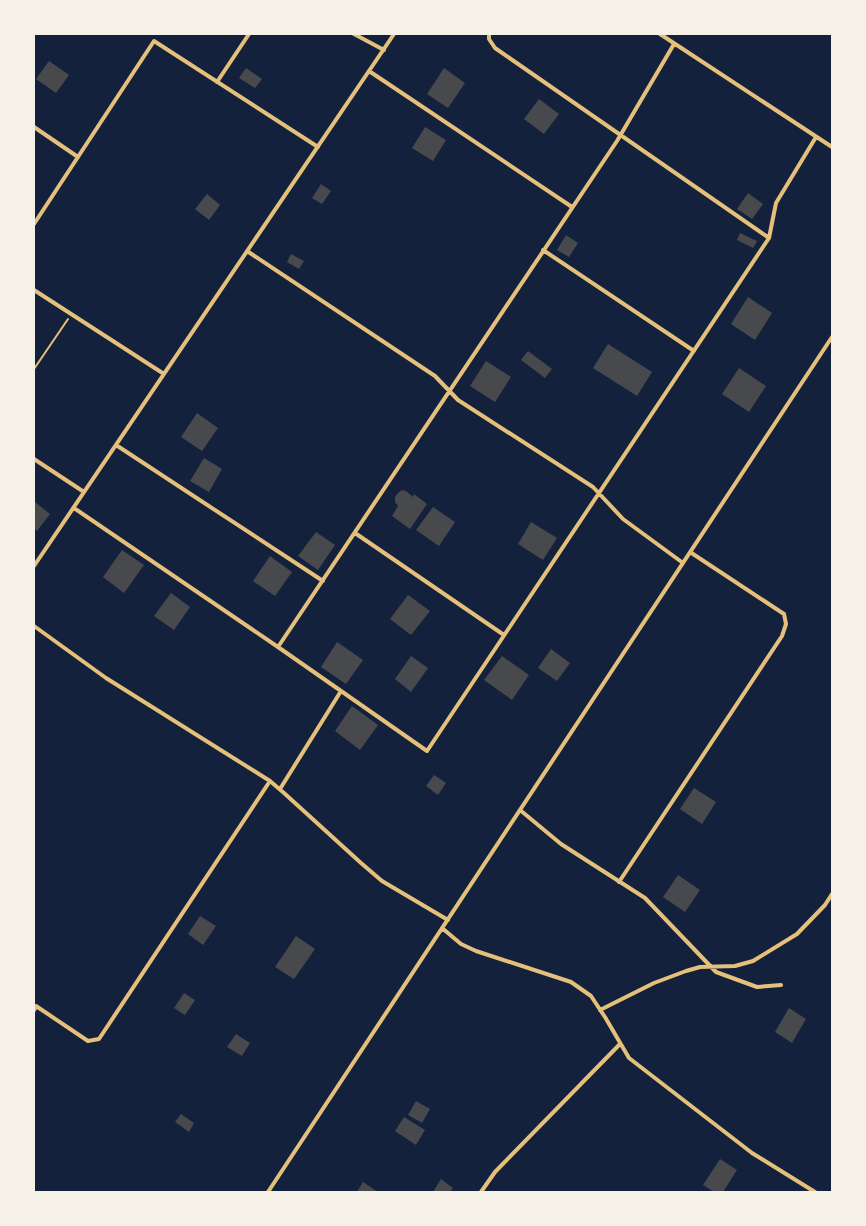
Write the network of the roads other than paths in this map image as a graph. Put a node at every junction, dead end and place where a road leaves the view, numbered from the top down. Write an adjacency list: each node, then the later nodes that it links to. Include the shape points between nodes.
1 (249, 34): 9 (street)
2 (354, 34): 7 (street)
3 (394, 34): 7 (street)
4 (489, 34): 11 (street, via 495,48)
5 (660, 34): 6 (street)
6 (674, 44): 11 (street); 12 (street)
7 (384, 50): 8 (street)
8 (370, 71): 13 (street); 16 (street)
9 (217, 82): 13 (street); 15 (street, via 154,41)
10 (34, 126): 15 (street)
11 (620, 135): 16 (street); 18 (street)
12 (816, 137): 14 (street); 18 (street, via 776,203)
13 (318, 147): 20 (street)
14 (832, 148)
15 (78, 157): 17 (street)
16 (572, 207): 19 (street)
17 (34, 224)
18 (769, 238): 23 (street)
19 (544, 250): 23 (street); 25 (street)
20 (247, 251): 24 (street); 25 (street, via 435,376)
21 (34, 290): 24 (street)
22 (832, 337): 32 (street)
23 (694, 351): 29 (street)
24 (164, 374): 26 (street)
25 (450, 391): 29 (street, via 458,400 594,487); 31 (street)
26 (116, 445): 28 (street); 35 (street)
27 (34, 459): 28 (street)
28 (84, 492): 30 (street)
29 (599, 493): 33 (street, via 623,520); 37 (street)
30 (74, 508): 34 (street); 38 (street)
31 (355, 533): 35 (street); 37 (street)
32 (690, 552): 33 (street); 43 (street, via 784,614 786,624 782,636)
33 (683, 563): 42 (street)
34 (34, 566)
35 (323, 581): 38 (street)
36 (34, 626): 40 (street, via 106,678)
37 (504, 635): 39 (street, via 427,751)
38 (278, 647): 39 (street)
39 (341, 691): 41 (street)
40 (270, 781): 41 (street); 49 (street, via 99,1040 88,1040 36,1006)
41 (280, 789): 45 (street, via 382,881)
42 (520, 810): 43 (street, via 561,844); 45 (street)
43 (620, 882): 47 (street, via 645,898)
44 (832, 894): 47 (street, via 797,934 753,961 735,966)
45 (448, 920): 46 (street)
46 (442, 928): 50 (street, via 461,944 476,951 571,982 591,996); 52 (street)
47 (710, 967): 48 (street, via 716,972 757,987); 50 (street, via 686,971 654,983)
48 (781, 985)
49 (34, 1010)
50 (600, 1010): 51 (street)
51 (620, 1044): 53 (street, via 495,1172); 54 (street, via 629,1058 752,1153)
52 (268, 1192)
53 (481, 1192)
54 (815, 1192)

